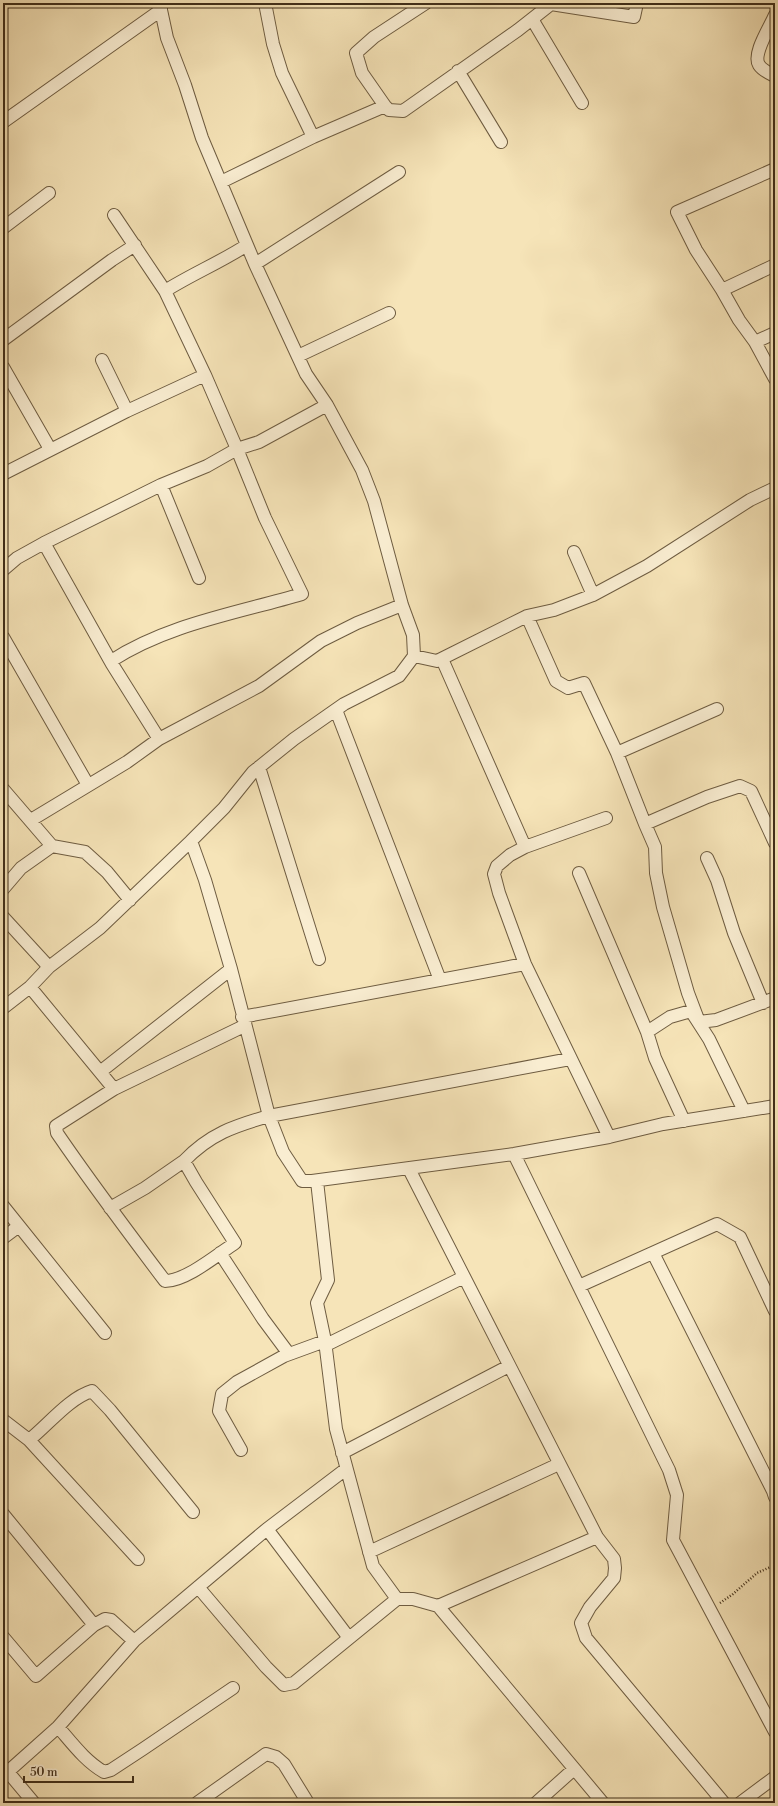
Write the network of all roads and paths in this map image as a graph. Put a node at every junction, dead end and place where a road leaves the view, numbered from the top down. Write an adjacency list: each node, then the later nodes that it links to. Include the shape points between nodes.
1 (265, 3): 12 (street, via 272,44 282,73)
2 (426, 3): 10 (street, via 356,52 362,72)
3 (637, 3): 6 (street, via 634,17 551,4)
4 (161, 7): 11 (street); 16 (street, via 167,38 202,138)
5 (775, 15): 8 (street, via 757,54 758,64 763,70)
6 (532, 19): 7 (street); 9 (street)
7 (458, 71): 10 (street, via 403,111 389,110); 13 (street)
8 (775, 76)
9 (582, 102)
10 (385, 106): 12 (street)
11 (3, 122)
12 (313, 137): 16 (street)
13 (501, 142)
14 (775, 169): 24 (street, via 677,212 696,250)
15 (399, 172): 22 (street)
16 (221, 182): 21 (street)
17 (49, 193): 19 (street)
18 (114, 215): 20 (street)
19 (3, 228)
20 (135, 245): 25 (street); 28 (street)
21 (247, 245): 22 (street); 25 (street)
22 (255, 264): 30 (street)
23 (775, 266): 24 (street)
24 (722, 290): 29 (street)
25 (165, 291): 33 (street)
26 (389, 313): 30 (street)
27 (775, 333): 29 (street)
28 (3, 340)
29 (755, 342): 34 (street)
30 (298, 356): 35 (street, via 306,374)
31 (102, 360): 36 (street)
32 (3, 367): 38 (street)
33 (205, 375): 36 (street); 37 (street)
34 (775, 379)
35 (327, 405): 37 (street, via 259,442); 47 (street, via 362,470 374,500)
36 (127, 411): 38 (street)
37 (237, 449): 40 (street, via 207,466); 52 (street, via 265,518 302,594 180,629)
38 (50, 450): 39 (street)
39 (3, 474)
40 (161, 485): 42 (street); 45 (street)
41 (775, 488): 46 (street, via 750,500 647,566)
42 (44, 543): 44 (street, via 17,558); 52 (street)
43 (574, 552): 46 (street)
44 (3, 570)
45 (200, 578)
46 (593, 595): 48 (street, via 554,610)
47 (402, 605): 50 (street, via 413,635); 55 (street, via 321,641 258,686)
48 (527, 616): 51 (street); 56 (street, via 556,681 568,688 584,683)
49 (3, 637): 58 (street)
50 (414, 656): 51 (street, via 437,661); 54 (street, via 399,676)
51 (442, 659): 66 (street)
52 (111, 661): 55 (street)
53 (717, 709): 56 (street)
54 (336, 710): 57 (street); 76 (street)
55 (159, 739): 58 (street)
56 (617, 753): 62 (street)
57 (259, 767): 63 (street); 72 (street)
58 (88, 785): 61 (street)
59 (3, 789): 61 (street)
60 (606, 818): 66 (street)
61 (30, 820): 65 (street)
62 (645, 824): 64 (street, via 707,797 740,786 751,791); 82 (street, via 655,847 656,873 663,908)
63 (191, 841): 70 (street); 75 (street)
64 (775, 843)
65 (52, 846): 69 (street, via 21,868); 70 (street, via 85,852 107,872)
66 (524, 847): 73 (street, via 497,866 494,874)
67 (707, 858): 79 (street)
68 (579, 873): 83 (street)
69 (3, 889)
70 (130, 900): 74 (street, via 100,928)
71 (3, 917): 74 (street)
72 (319, 960)
73 (526, 964): 76 (street); 84 (street)
74 (49, 967): 77 (street)
75 (231, 969): 81 (street); 85 (street)
76 (440, 980): 81 (street)
77 (30, 987): 80 (street); 85 (street)
78 (775, 998): 79 (street)
79 (763, 1003): 82 (street, via 716,1020)
80 (3, 1008)
81 (243, 1021): 86 (street); 89 (street)
82 (699, 1022): 83 (street, via 691,1011 670,1017); 88 (street)
83 (647, 1032): 90 (street, via 655,1058)
84 (570, 1059): 89 (street); 91 (street)
85 (100, 1072): 86 (street)
86 (114, 1088): 97 (street, via 56,1126 57,1133)
87 (775, 1106): 88 (street)
88 (744, 1111): 90 (street)
89 (269, 1116): 93 (street, via 236,1125 197,1148); 95 (street, via 284,1152 302,1181)
90 (684, 1121): 91 (street)
91 (609, 1136): 92 (street)
92 (514, 1154): 94 (street); 103 (street)
93 (184, 1161): 97 (street); 100 (street, via 235,1243)
94 (409, 1169): 95 (street); 102 (street)
95 (317, 1180): 106 (street, via 328,1280 317,1303)
96 (3, 1206): 98 (street)
97 (110, 1208): 100 (street, via 165,1280 172,1281)
98 (19, 1226): 99 (street); 105 (street)
99 (3, 1238)
100 (220, 1253): 107 (street)
101 (653, 1253): 103 (street); 104 (street, via 717,1224 740,1237); 115 (street)
102 (464, 1277): 106 (street); 108 (street)
103 (579, 1286): 126 (street, via 669,1470 677,1495 673,1540)
104 (775, 1311)
105 (105, 1333)
106 (326, 1343): 107 (street); 112 (street, via 336,1429)
107 (289, 1354): 111 (street, via 237,1382 222,1394 219,1411)
108 (509, 1366): 112 (street); 113 (street)
109 (3, 1420): 110 (street)
110 (29, 1440): 116 (street, via 83,1394 92,1391); 121 (street)
111 (242, 1450)
112 (342, 1453): 114 (street)
113 (560, 1464): 119 (street); 120 (street)
114 (346, 1470): 118 (street); 120 (street)
115 (774, 1493)
116 (193, 1512)
117 (3, 1514): 127 (street)
118 (267, 1529): 123 (street); 129 (street)
119 (597, 1537): 125 (street); 142 (street, via 614,1560 614,1578 581,1622 586,1638)
120 (369, 1552): 124 (street, via 373,1566)
121 (138, 1559)
122 (775, 1564): 126 (path, via 757,1573 733,1594)
123 (198, 1587): 129 (street, via 274,1677 284,1685 294,1683); 130 (street)
124 (397, 1599): 125 (street, via 413,1599); 129 (street)
125 (438, 1606): 134 (street)
126 (710, 1609): 133 (street)
127 (94, 1625): 128 (street, via 36,1676); 130 (street, via 105,1619 111,1620)
128 (3, 1637)
129 (349, 1638)
130 (134, 1641): 132 (street)
131 (233, 1688): 132 (street, via 144,1749 104,1772 80,1753)
132 (58, 1727): 135 (street)
133 (775, 1732)
134 (574, 1768): 140 (street); 141 (street)
135 (5, 1774): 137 (street)
136 (775, 1777): 143 (street)
137 (34, 1803)
138 (197, 1803): 139 (street, via 266,1754 276,1757 284,1764)
139 (308, 1803)
140 (536, 1803)
141 (602, 1803)
142 (724, 1803)
143 (740, 1803)

